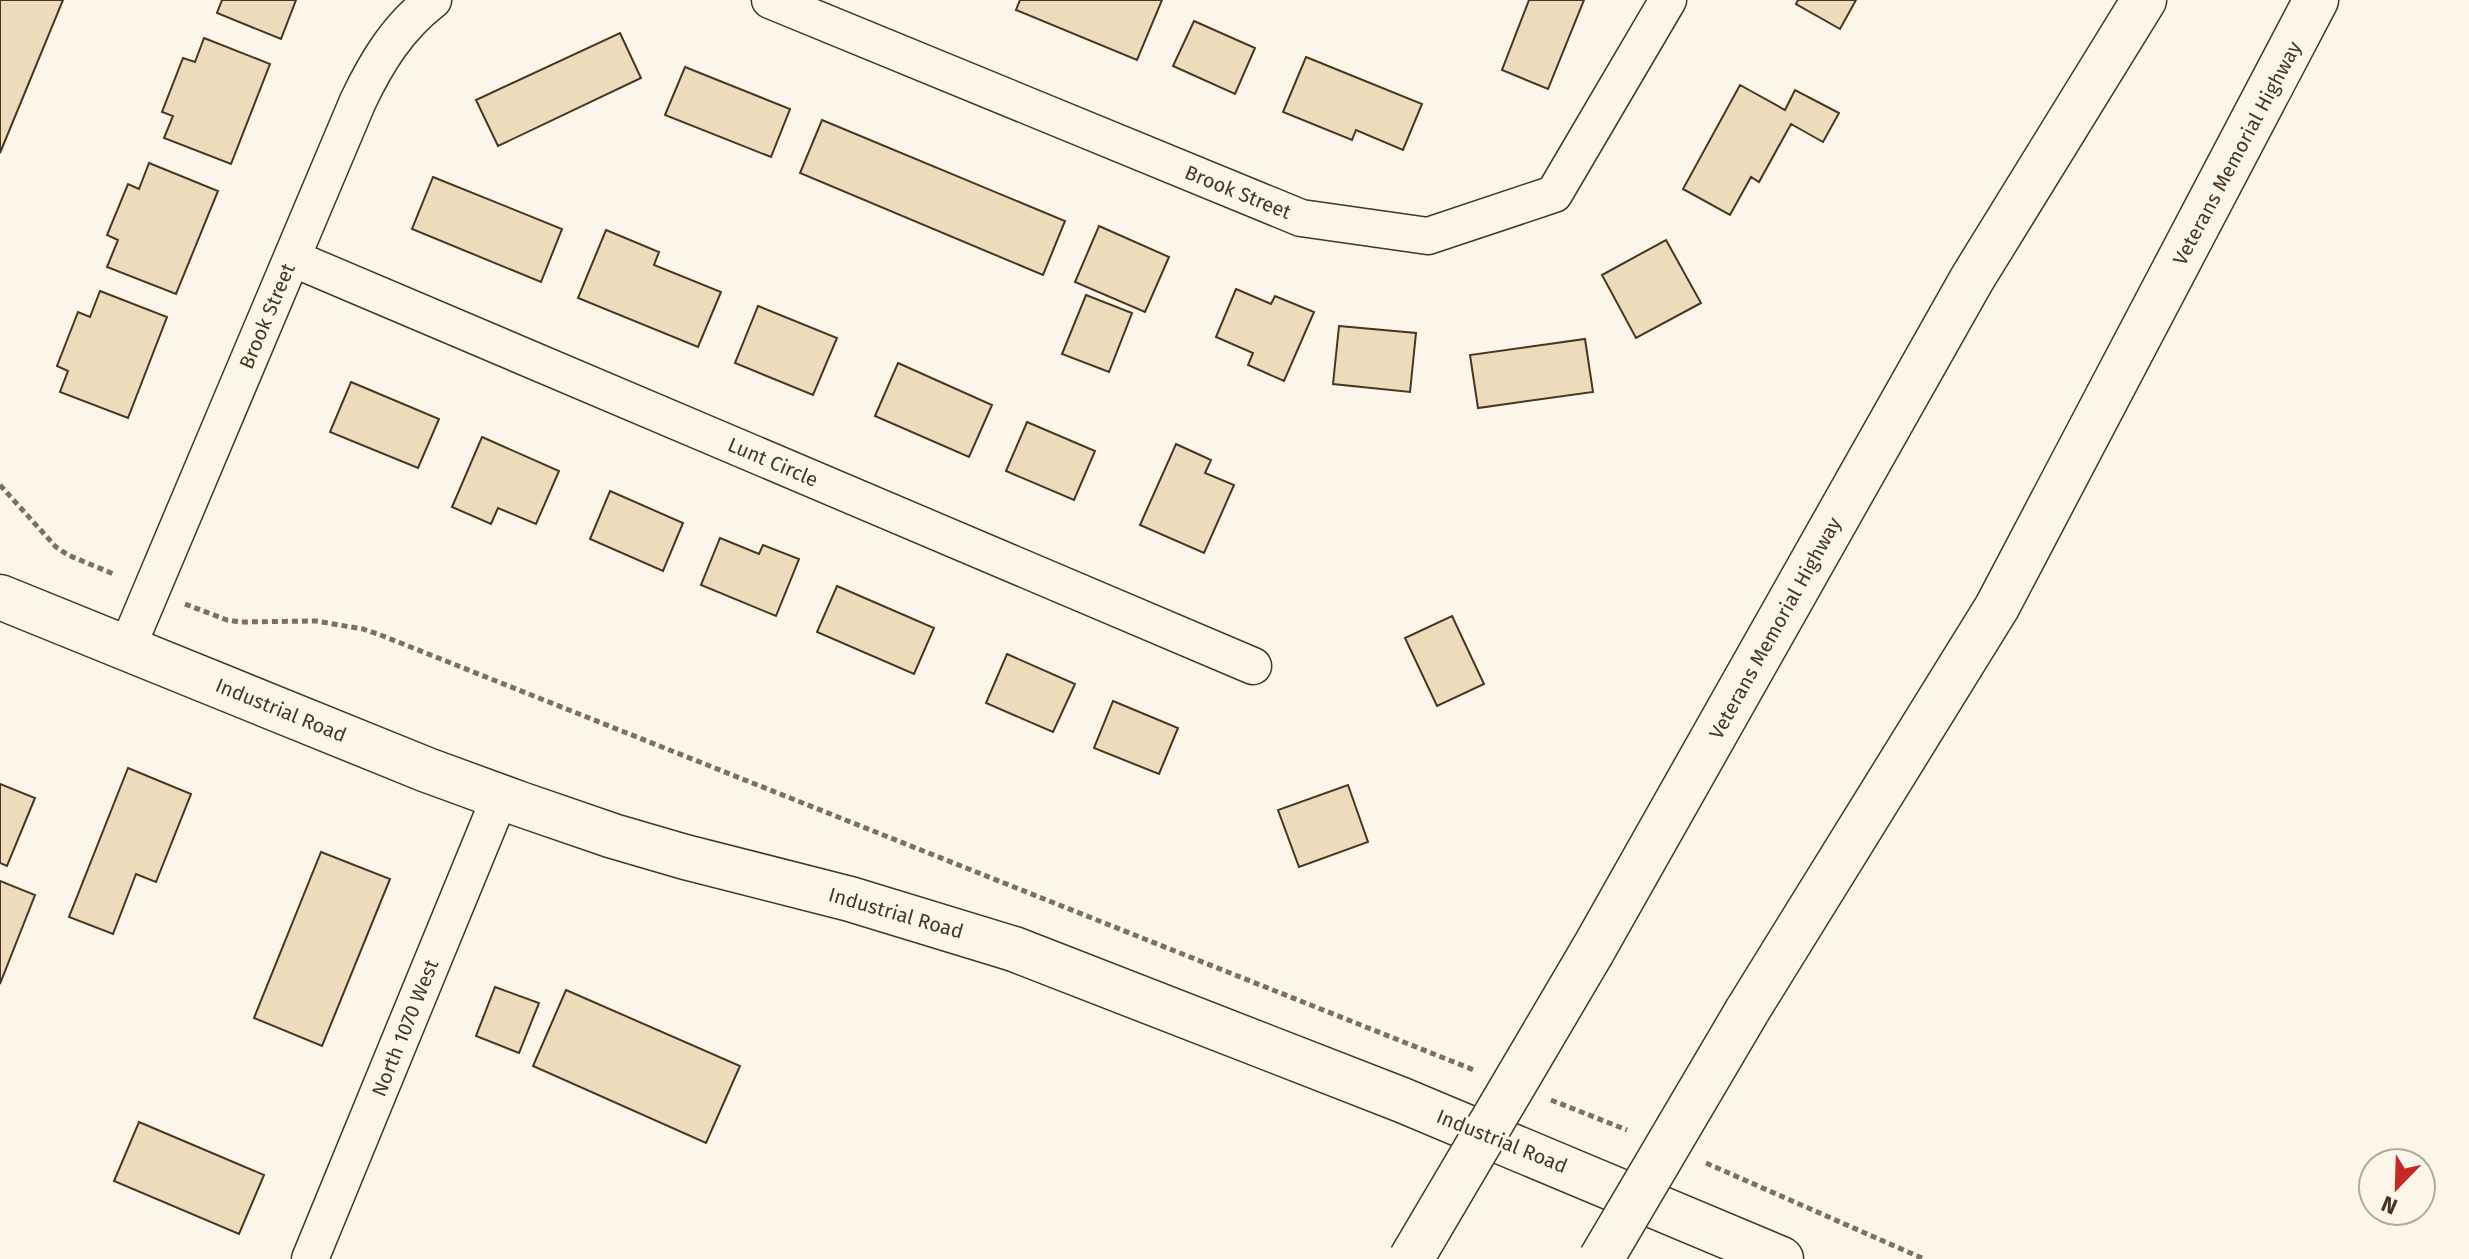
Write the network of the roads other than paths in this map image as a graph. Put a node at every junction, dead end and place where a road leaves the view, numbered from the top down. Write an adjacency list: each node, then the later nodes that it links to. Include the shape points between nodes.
1 (433, 0): 7 (street, Brook Street, via 395,36 374,67)
2 (770, 0): 3 (street, Brook Street, via 1301,218 1428,236 1554,194)
3 (1668, 0)
4 (2128, 0): 8 (main road)
5 (2144, 0): 8 (main road, Veterans Memorial Highway)
6 (2316, 0): 15 (main road, Veterans Memorial Highway, bridge, via 1997,607)
7 (292, 258): 10 (street, Brook Street); 11 (street, Lunt Circle)
8 (1972, 279): 14 (main road, Veterans Memorial Highway, bridge, via 1593,950)
9 (0, 597): 10 (main road, Industrial Road)
10 (127, 648): 12 (main road, Industrial Road)
11 (1253, 666)
12 (500, 797): 13 (street, North 1070 West); 16 (main road, Industrial Road, via 627,840 1014,949 1402,1100)
13 (310, 1259)
14 (1411, 1259)
15 (1601, 1259)
16 (1781, 1259)

